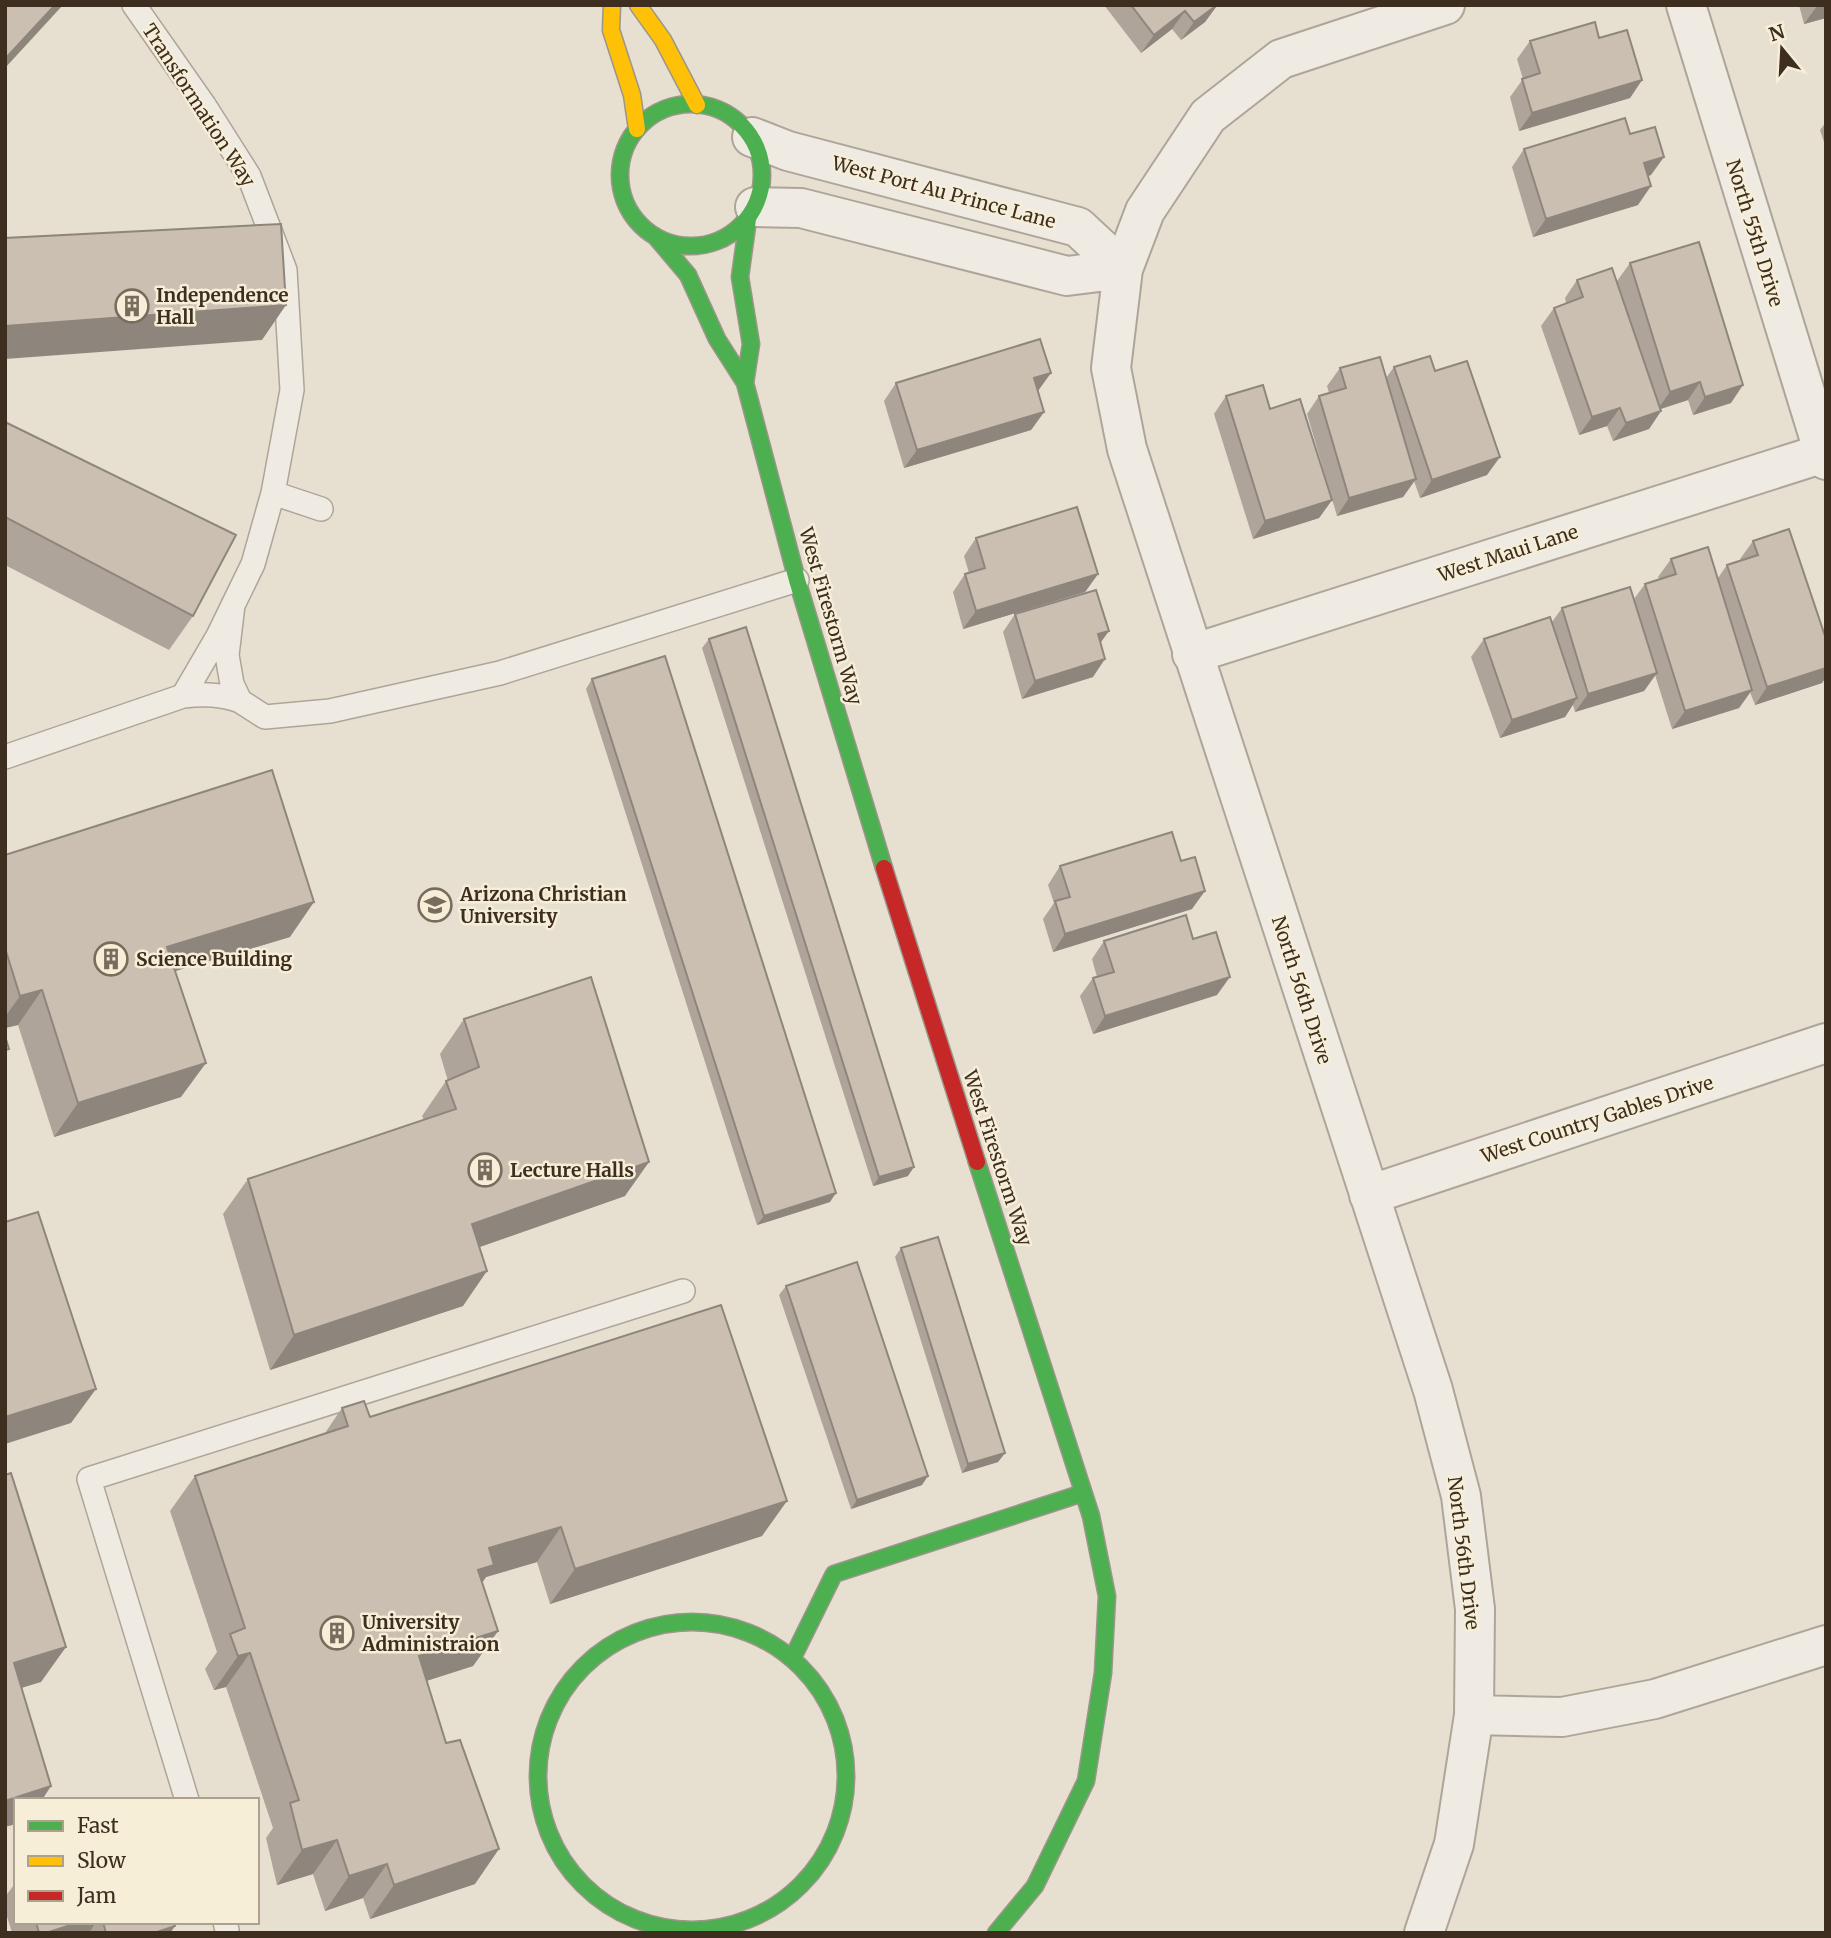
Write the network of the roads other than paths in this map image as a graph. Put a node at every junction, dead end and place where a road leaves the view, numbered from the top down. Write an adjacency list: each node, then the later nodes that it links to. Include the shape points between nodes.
1 (134, 5): 16 (lane, Transformation Way, via 249,176 285,270 292,390)
2 (612, 5): 7 (street, via 611,30 632,95)
3 (638, 5): 6 (street)
4 (1445, 5): 13 (street, via 1281,59 1208,116 1145,211)
5 (1686, 5): 15 (street, North 55th Drive)
6 (696, 105): 7 (street, via 663,109); 8 (street, via 709,105 731,115)
7 (637, 129): 11 (street, via 620,163 620,186 627,208 641,227)
8 (752, 136): 9 (street, West Port Au Prince Lane, via 788,152); 10 (street, via 763,175 760,198)
9 (954, 195): 12 (street); 13 (street, West Port Au Prince Lane, via 1078,227)
10 (751, 213): 11 (street, via 731,236 708,245 684,247); 12 (street, via 801,208); 14 (street, West Firestorm Way, via 740,277 751,344)
11 (655, 236): 14 (street, West Firestorm Way, via 688,275 717,340)
12 (940, 244): 13 (street, via 1067,276)
13 (1123, 269): 20 (street, North 56th Drive, via 1111,368 1127,449)
14 (745, 383): 18 (street, West Firestorm Way)
15 (1825, 456): 20 (street, West Maui Lane)
16 (273, 493): 17 (lane); 19 (lane, Transformation Way, via 253,564)
17 (321, 509)
18 (797, 580): 22 (lane, via 500,673 382,699 265,717); 27 (street, West Firestorm Way, via 899,918)
19 (233, 605): 21 (lane, Transformation Way); 22 (lane, via 227,655)
20 (1192, 654): 25 (street, North 56th Drive)
21 (183, 696): 22 (lane, via 206,694); 23 (lane)
22 (240, 701)
23 (5, 757)
24 (1826, 1043): 25 (street, West Country Gables Drive)
25 (1369, 1195): 30 (street, North 56th Drive, via 1433,1390 1461,1496 1475,1609)
26 (683, 1291): 31 (lane, via 89,1479)
27 (1083, 1493): 29 (street, via 834,1574); 33 (street, West Firestorm Way, via 1107,1595 1102,1673 1086,1781 1035,1886)
28 (1826, 1644): 30 (street, via 1656,1699 1562,1717)
29 (793, 1657): 32 (street, via 828,1698 846,1752 845,1806 826,1856 790,1897 743,1923 688,1931); 32 (street, via 747,1630 693,1620 643,1629 596,1654 559,1695 540,1745 538,1800 555,1850 589,1893)
30 (1474, 1715): 34 (street, North 56th Drive, via 1454,1844)
31 (186, 1798)
32 (633, 1927)
33 (996, 1933)
34 (1424, 1933)

